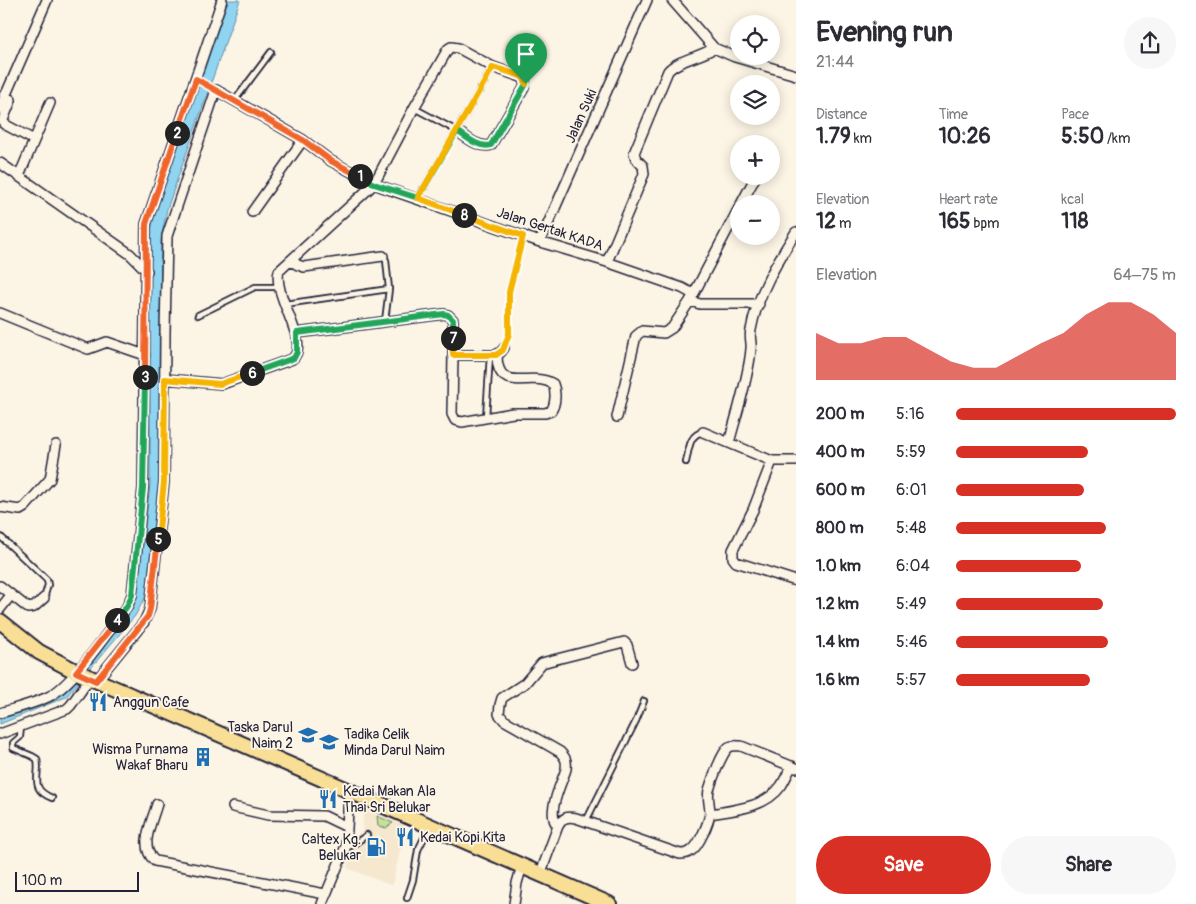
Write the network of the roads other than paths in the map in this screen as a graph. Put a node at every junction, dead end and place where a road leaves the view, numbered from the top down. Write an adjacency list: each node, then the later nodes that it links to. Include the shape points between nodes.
1 (47, 0): 11 (street)
2 (222, 0): 9 (street)
3 (647, 0): 26 (street, Jalan Suki)
4 (672, 0): 5 (street)
5 (714, 48): 8 (street, via 735,58); 29 (street, via 668,71 634,153 643,166 644,174)
6 (271, 52): 12 (lane)
7 (493, 67): 15 (street, via 451,47); 16 (lane); 16 (street, via 524,78 526,84 516,103 488,147)
8 (796, 76)
9 (196, 79): 10 (lane); 30 (street, via 146,224)
10 (216, 90): 12 (street, Jalan Gertak KADA); 44 (street, via 167,236)
11 (4, 95): 14 (street); 17 (street, via 11,100 4,124)
12 (235, 100): 18 (street, Jalan Gertak KADA)
13 (50, 104): 17 (street)
14 (0, 108)
15 (414, 108): 16 (lane); 21 (street)
16 (457, 131): 22 (lane)
17 (34, 140): 20 (street)
18 (303, 140): 21 (street, Jalan Gertak KADA, via 331,161); 23 (street)
19 (0, 163): 20 (street)
20 (19, 176): 30 (street, via 130,254)
21 (374, 184): 22 (street, Jalan Gertak KADA); 28 (street)
22 (418, 198): 26 (street, Jalan Gertak KADA)
23 (252, 212)
24 (730, 225): 33 (street)
25 (796, 232): 35 (street, via 772,271)
26 (540, 242): 29 (street, Jalan Gertak KADA)
27 (383, 256): 28 (street, via 304,267); 32 (lane)
28 (291, 261): 31 (street, via 279,271)
29 (607, 262): 33 (street, Jalan Gertak KADA, via 682,288)
30 (147, 271): 41 (street)
31 (278, 286): 34 (street); 37 (lane, via 255,287)
32 (389, 289): 34 (lane); 38 (lane)
33 (692, 297): 35 (street, Jalan Gertak KADA, via 700,304); 46 (street, via 667,332 642,331 636,336)
34 (283, 304): 39 (street)
35 (759, 304): 48 (street, via 751,330 747,374)
36 (0, 313): 41 (street, via 88,349 107,342)
37 (198, 315)
38 (385, 321): 39 (street); 42 (street, via 448,315 453,320)
39 (297, 333): 44 (street, via 294,358 232,381 220,384)
40 (504, 348): 43 (street)
41 (145, 355): 62 (street, via 143,488 132,595)
42 (453, 355): 43 (street); 45 (street, via 453,417 458,422)
43 (494, 355): 45 (lane); 45 (street, via 502,374 508,379 553,384 554,405 548,412)
44 (165, 379): 63 (street, via 164,482 150,609 144,622)
45 (486, 417)
46 (617, 418)
47 (703, 432): 48 (street); 52 (lane, via 693,437)
48 (728, 443): 50 (street)
49 (56, 445): 53 (street, via 50,479 25,507 20,510)
50 (772, 461): 51 (street); 55 (street, via 733,550 733,558 736,562)
51 (796, 461)
52 (686, 462)
53 (0, 507)
54 (1, 537): 58 (lane, via 47,580)
55 (796, 581)
56 (0, 586): 57 (street)
57 (11, 595): 58 (street, via 31,608); 59 (street)
58 (44, 598)
59 (0, 609)
60 (0, 621): 62 (main road, via 39,652)
61 (632, 663): 76 (street, via 624,642 549,660 542,663 525,683 502,698 499,714 504,720 565,757 566,769 552,812)
62 (76, 672): 63 (main road); 65 (street, via 49,697)
63 (93, 679): 66 (street, via 67,709); 69 (main road)
64 (644, 701): 74 (lane)
65 (0, 713)
66 (21, 727): 67 (street); 70 (lane, via 13,748 36,759 37,783 42,793)
67 (0, 734)
68 (794, 767): 73 (street, via 770,798 746,807); 73 (street, via 741,746 728,748 709,790)
69 (349, 792): 75 (main road); 77 (street)
70 (52, 798)
71 (157, 804): 82 (street, via 146,846 155,861)
72 (232, 807): 77 (street, via 268,815 324,816)
73 (710, 814): 74 (street, via 696,846 686,854)
74 (586, 822): 76 (street, via 568,816)
75 (430, 826): 80 (main road); 83 (lane, via 418,850)
76 (558, 826): 81 (street)
77 (347, 827): 79 (street)
78 (367, 835): 79 (lane)
79 (346, 846): 82 (street)
80 (522, 866): 81 (main road); 85 (street)
81 (540, 875): 86 (main road)
82 (325, 894): 84 (street)
83 (407, 898)
84 (322, 904)
85 (514, 904)
86 (609, 904)

